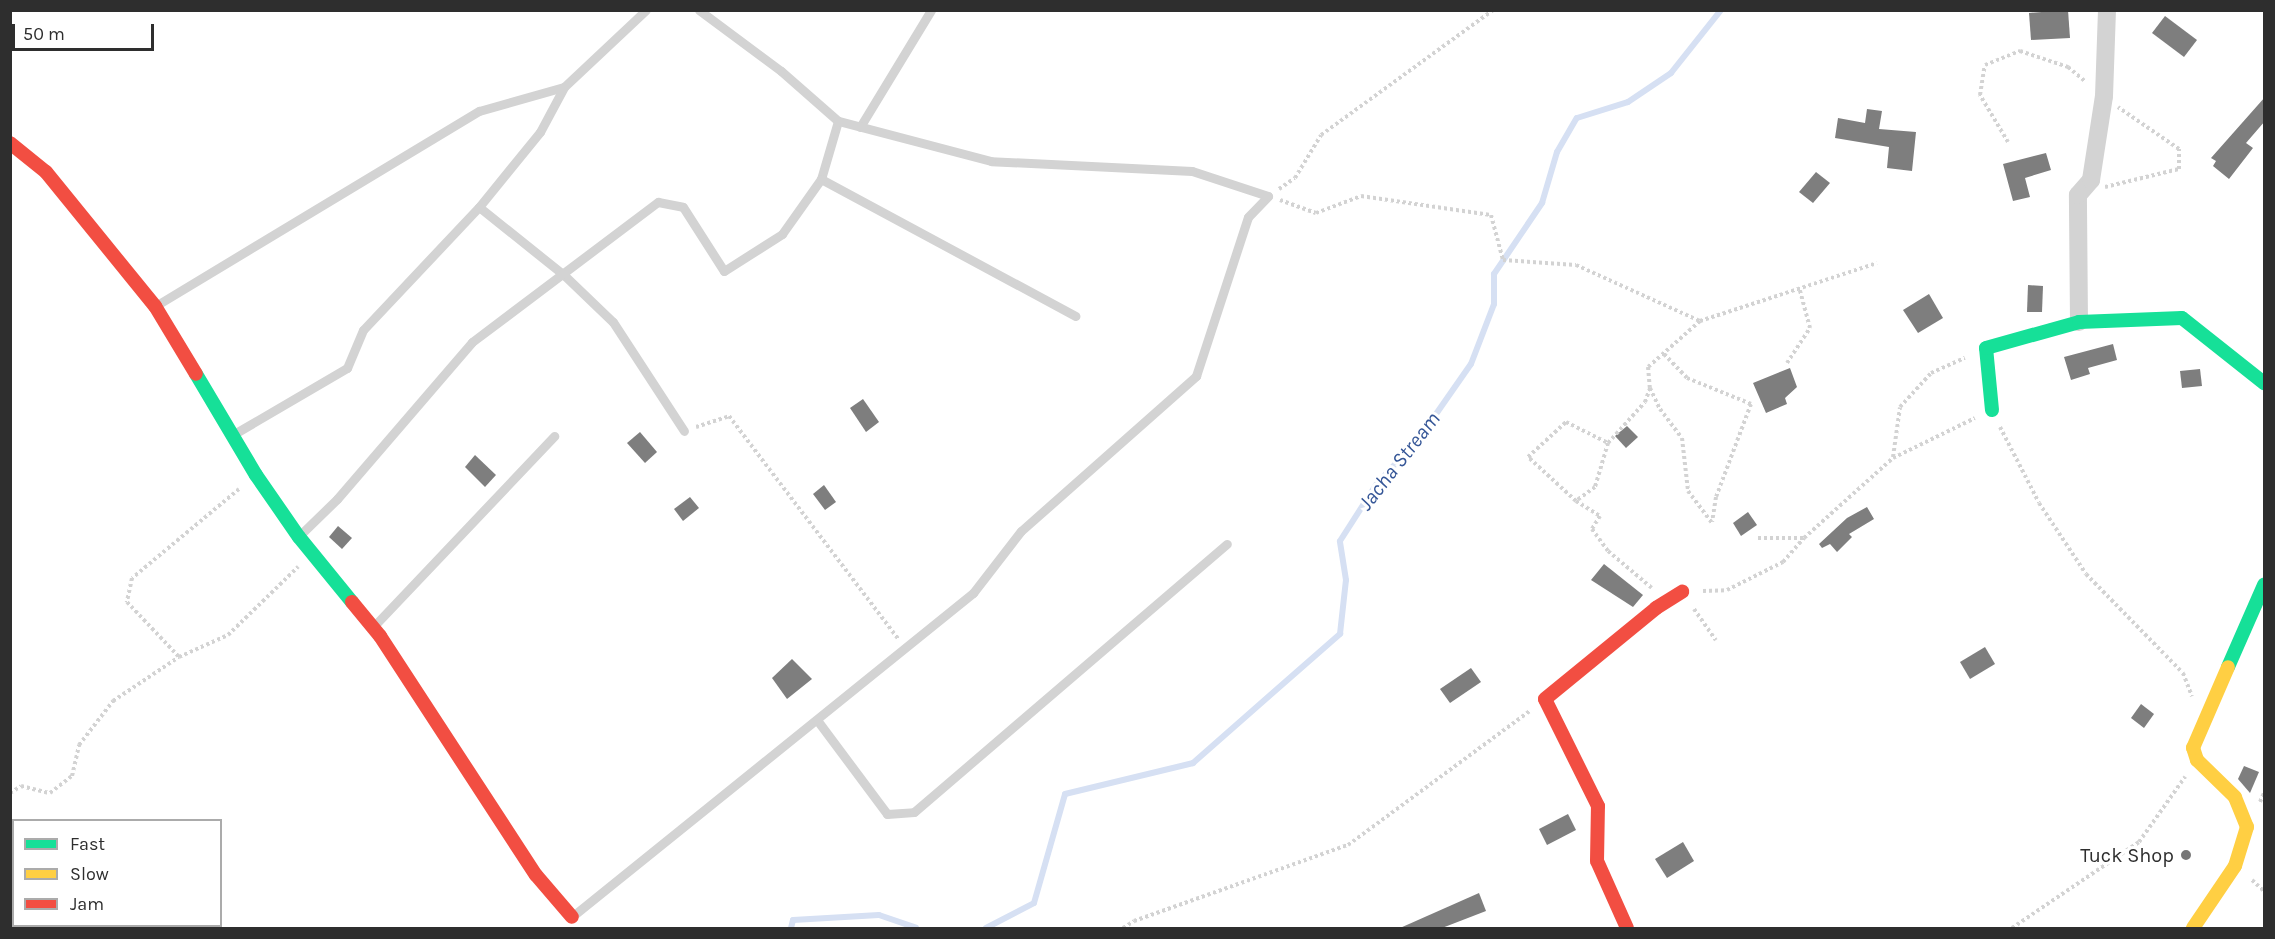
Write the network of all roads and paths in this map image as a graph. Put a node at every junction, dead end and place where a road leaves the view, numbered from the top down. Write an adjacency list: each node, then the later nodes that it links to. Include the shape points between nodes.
1 (646, 10): 6 (lane)
2 (699, 10): 7 (lane, via 781,71)
3 (931, 10): 8 (lane)
4 (1492, 10): 11 (path, via 1322,135 1295,178)
5 (2107, 10): 19 (street, via 2104,96 2091,180 2078,195)
6 (564, 87): 12 (lane, via 540,132); 16 (lane, via 479,111)
7 (838, 121): 8 (lane); 10 (lane)
8 (860, 127): 11 (lane, via 991,161 1192,171)
9 (10, 143): 16 (street, via 46,172)
10 (821, 179): 14 (lane, via 782,234 724,271 684,207 658,202); 17 (lane)
11 (1268, 196): 18 (path, via 1316,213 1361,196 1491,215 1503,260 1576,265); 42 (lane, via 1248,217 1196,376 1021,531 973,593)
12 (479, 207): 14 (lane); 27 (lane, via 363,330 347,368)
13 (1877, 263): 15 (path)
14 (565, 276): 26 (lane, via 613,322); 33 (lane, via 472,342 337,499)
15 (1799, 287): 18 (path); 22 (path, via 1810,328)
16 (155, 306): 27 (street)
17 (1075, 316)
18 (1701, 321): 21 (path)
19 (2079, 322): 20 (street); 23 (street, via 2182,318)
20 (1986, 348): 25 (street); 30 (path, via 1931,373 1900,407)
21 (1664, 354): 24 (path, via 1648,367); 24 (path, via 1688,378 1752,405 1716,497 1712,523 1688,492 1682,438)
22 (1787, 363)
23 (2265, 383)
24 (1650, 388): 29 (path, via 1645,402)
25 (1992, 410): 30 (path); 45 (path, via 2039,503 2086,574 2183,673 2192,695)
26 (684, 431): 42 (path, via 729,416)
27 (232, 435): 31 (street)
28 (554, 436): 40 (lane)
29 (1608, 443): 32 (path, via 1595,487); 32 (path, via 1566,422 1528,457)
30 (1893, 458): 35 (path)
31 (256, 475): 33 (street); 43 (path, via 132,578 127,602)
32 (1576, 501): 39 (path, via 1600,516 1592,529 1608,551 1654,590)
33 (298, 537): 37 (street)
34 (1758, 538): 35 (path)
35 (1804, 538): 39 (path, via 1784,561 1727,590)
36 (1227, 544): 46 (lane, via 914,812 887,814)
37 (312, 553): 40 (street); 43 (path, via 228,635)
38 (2265, 585): 47 (street, via 2193,748)
39 (1682, 592): 41 (path); 44 (street, via 1656,608)
40 (373, 627): 49 (street, via 536,875)
41 (1716, 640)
42 (906, 649): 46 (lane)
43 (179, 657): 48 (path, via 113,701 79,745 72,776 50,793 21,786)
44 (1545, 699): 50 (street, via 1598,806 1597,861); 51 (path, via 1348,845)
45 (2190, 705)
46 (817, 720): 49 (lane)
47 (2198, 760): 52 (path, via 2139,842); 53 (street, via 2235,797 2247,827 2235,866)
48 (10, 793)
49 (572, 916)
50 (1622, 927)
51 (1123, 928)
52 (2012, 928)
53 (2193, 928)

